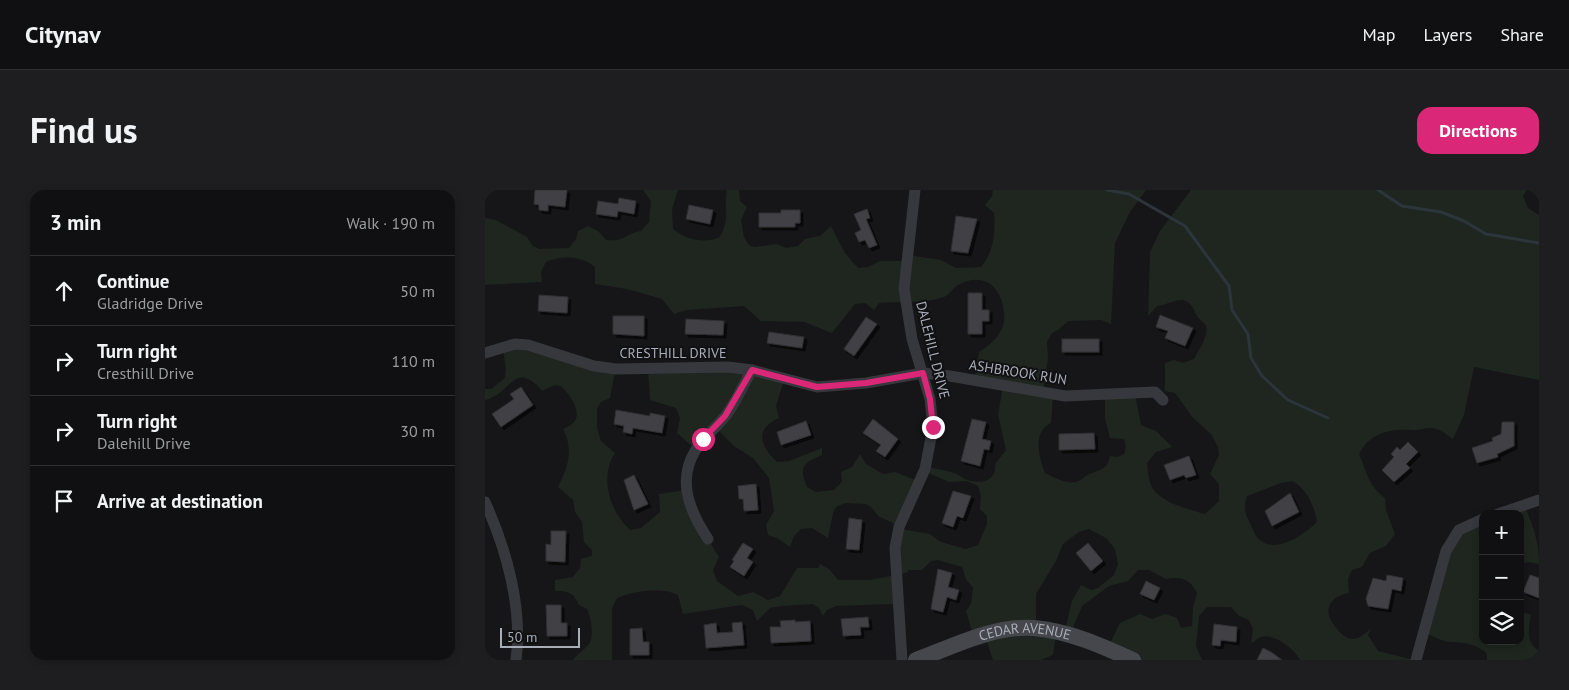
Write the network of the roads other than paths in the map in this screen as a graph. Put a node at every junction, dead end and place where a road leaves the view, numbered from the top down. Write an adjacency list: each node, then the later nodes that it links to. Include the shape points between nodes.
1 (915, 190): 4 (street, DALEHILL DRIVE, via 904,289 912,339)
2 (485, 353): 3 (street, CRESTHILL DRIVE, via 515,344 537,346 593,366 616,369 716,367)
3 (752, 370): 4 (street, CRESTHILL DRIVE, via 817,387); 10 (street, via 735,401 703,439 689,464 686,489 689,505)
4 (923, 373): 5 (street, ASHBROOK RUN, via 1065,396 1155,392); 12 (street, DALEHILL DRIVE, via 932,413 931,443 925,469 899,527 895,548)
5 (1163, 400)
6 (1539, 500): 8 (street)
7 (485, 502): 11 (street, via 508,564 514,597)
8 (1510, 510)
9 (1479, 521): 15 (street, via 1459,530 1446,551)
10 (708, 538)
11 (516, 660)
12 (902, 660)
13 (916, 660): 14 (street, CEDAR AVENUE, via 989,634 1033,628 1072,636)
14 (1133, 660)
15 (1416, 660)

